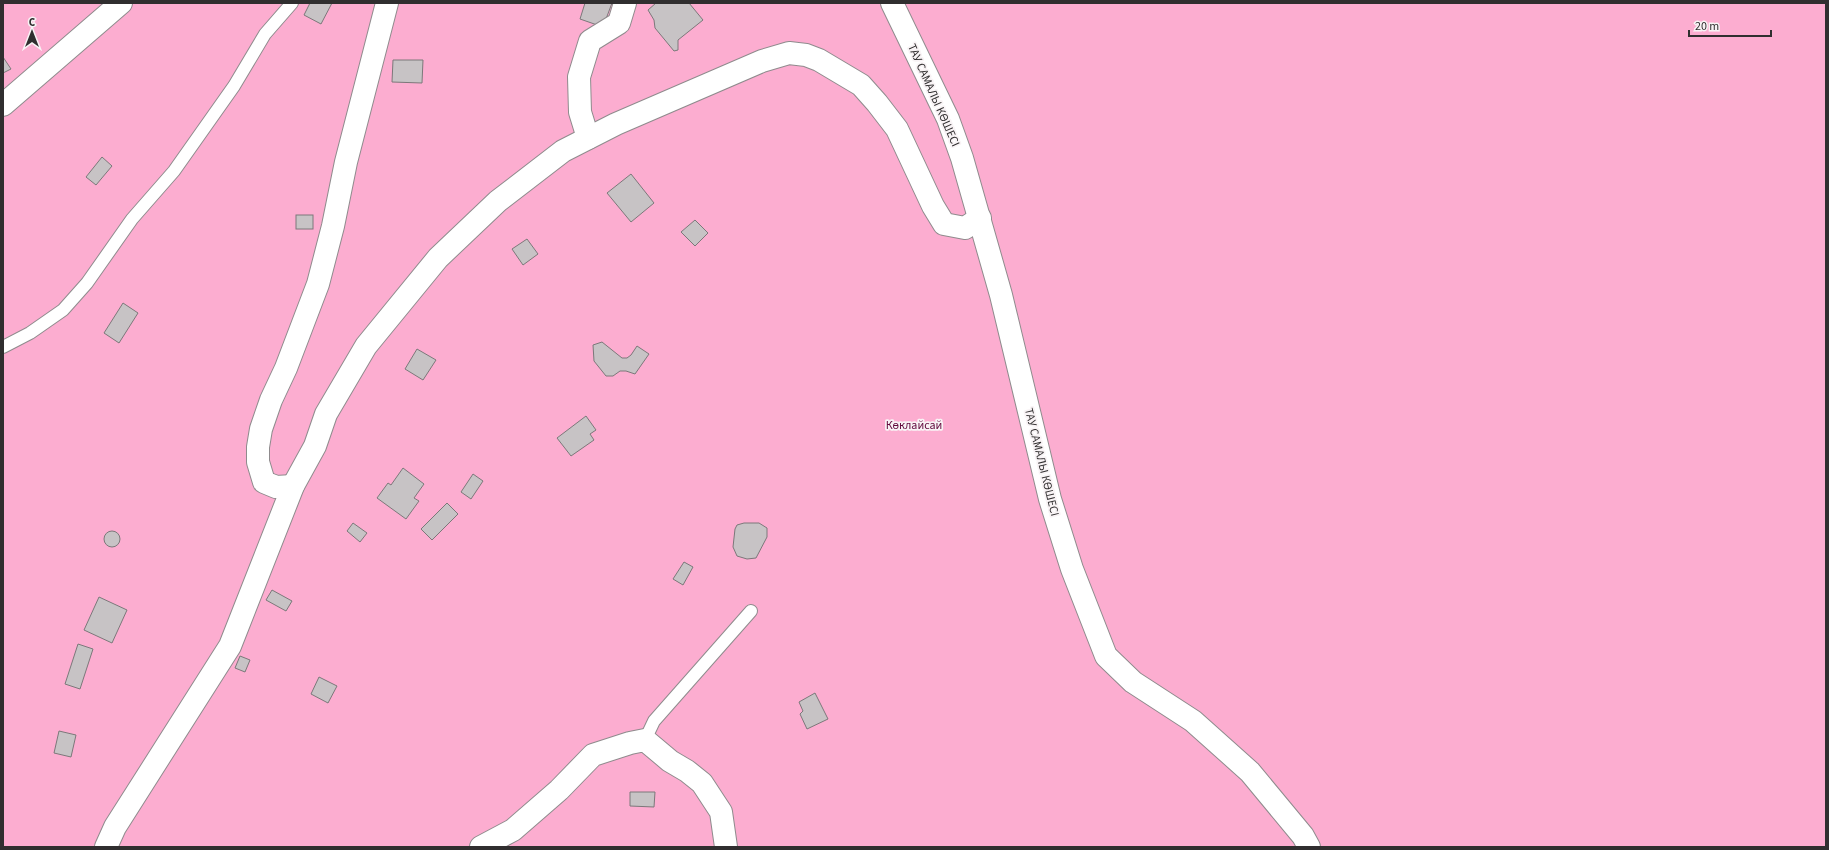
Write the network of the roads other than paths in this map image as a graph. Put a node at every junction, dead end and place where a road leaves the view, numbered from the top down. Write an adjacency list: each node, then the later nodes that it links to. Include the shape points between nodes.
1 (121, 3): 6 (street)
2 (292, 3): 9 (lane, via 265,34 234,86 174,171 132,219 87,283 63,310)
3 (387, 3): 10 (street, via 318,284 261,429 258,462 264,482 276,487)
4 (625, 3): 7 (street, via 619,23 590,41 579,77 580,112)
5 (892, 3): 8 (street, ТАУ САМАЛЫ КӨШЕСІ, via 948,120)
6 (3, 105)
7 (588, 138): 8 (street, via 762,61 788,53 806,56 819,60 861,85 877,103 897,129 932,206 944,224 965,228); 10 (street, via 563,151 498,201 438,258 366,346 326,414 315,446)
8 (980, 218): 16 (street, ТАУ САМАЛЫ КӨШЕСІ, via 1050,499 1072,568 1106,656 1134,682 1193,721 1250,772 1303,836)
9 (3, 348)
10 (293, 486): 13 (street, via 230,646 115,827)
11 (751, 611): 12 (lane, via 654,721)
12 (645, 740): 14 (street, via 593,755 559,790 513,830); 15 (street, via 702,783 721,812)
13 (106, 847)
14 (481, 847)
15 (726, 847)
16 (1309, 847)

